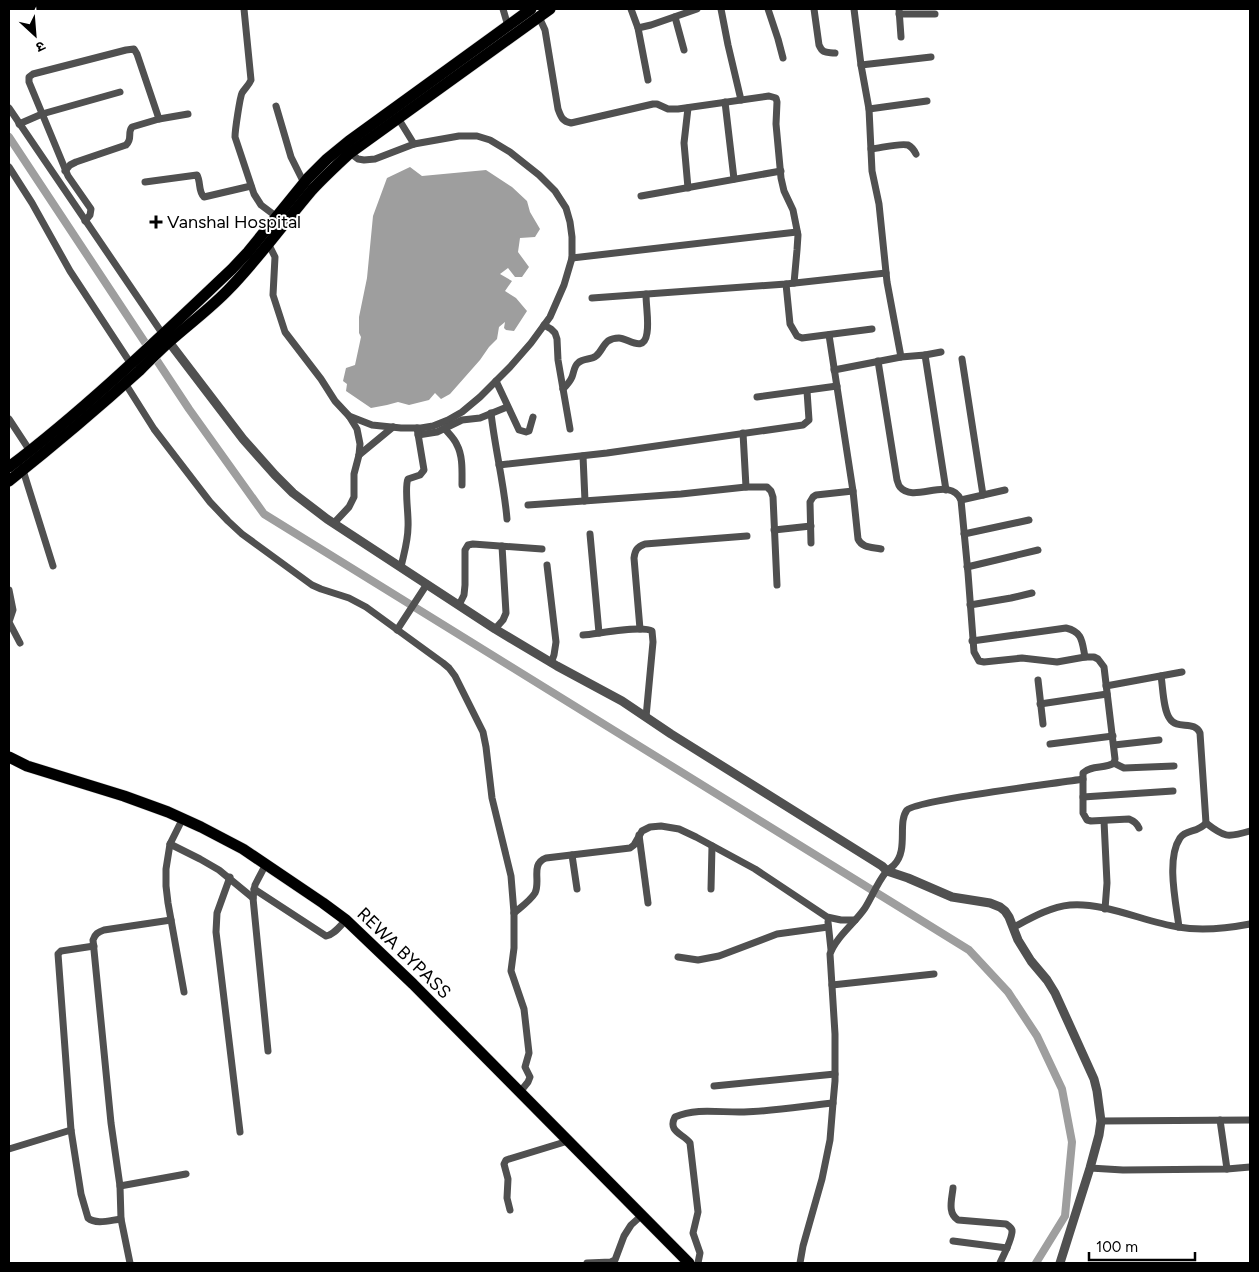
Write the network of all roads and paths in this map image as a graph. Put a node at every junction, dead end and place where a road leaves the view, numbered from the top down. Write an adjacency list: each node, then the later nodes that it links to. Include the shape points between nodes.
1 (244, 9): 46 (street, via 252,80 241,95 235,130)
2 (503, 9): 15 (street)
3 (550, 9): 11 (main road)
4 (631, 9): 14 (street)
5 (696, 9): 13 (street)
6 (721, 9): 24 (street)
7 (768, 9): 20 (street)
8 (814, 9): 18 (street, via 821,50)
9 (854, 9): 21 (street)
10 (899, 11): 12 (street); 16 (street)
11 (535, 13): 15 (main road); 29 (street, via 544,30 558,109 565,122 653,104 668,109)
12 (935, 14)
13 (675, 17): 14 (street); 17 (street)
14 (638, 28): 22 (street)
15 (508, 30): 31 (main road)
16 (901, 37)
17 (684, 50)
18 (835, 53)
19 (931, 57): 21 (street)
20 (783, 58)
21 (861, 65): 30 (street)
22 (648, 80)
23 (120, 92): 32 (street)
24 (741, 100): 26 (street); 42 (street, via 776,98)
25 (927, 101): 30 (street)
26 (724, 102): 29 (street); 43 (street)
27 (276, 106): 45 (street, via 291,157)
28 (9, 108): 35 (street)
29 (688, 108): 47 (street, via 684,143)
30 (869, 109): 37 (street)
31 (399, 113): 36 (street); 38 (main road); 45 (main road, via 349,141)
32 (42, 114): 34 (street, via 28,82 30,76 134,49); 35 (street); 41 (street)
33 (188, 114): 34 (street)
34 (159, 119): 41 (street, via 132,127 130,140 122,147 79,160)
35 (19, 124): 50 (street)
36 (414, 144): 38 (street, via 375,159 358,159); 53 (street, via 477,136 510,152 539,175 566,208)
37 (871, 149): 39 (street, via 901,145 909,146); 54 (street)
38 (350, 153): 52 (main road, via 312,190)
39 (916, 154)
40 (9, 166): 68 (street, via 70,271)
41 (66, 171): 50 (street, via 90,209)
42 (781, 171): 43 (street); 51 (street)
43 (734, 179): 47 (street)
44 (145, 182): 46 (street, via 197,175 204,197)
45 (304, 182): 49 (main road)
46 (251, 186): 49 (street, via 261,205)
47 (688, 188): 48 (street)
48 (641, 196)
49 (277, 217): 62 (main road)
50 (85, 221): 62 (street)
51 (797, 232): 53 (street); 55 (street)
52 (269, 245): 62 (main road, via 208,309); 78 (street, via 275,257 273,295 285,332)
53 (572, 258): 59 (street, via 564,285)
54 (886, 273): 55 (street); 65 (street)
55 (794, 283): 56 (street)
56 (786, 284): 57 (street); 61 (street, via 790,324 797,336)
57 (646, 294): 58 (street); 73 (street, via 645,339 636,344 620,338 608,341 594,358 578,363)
58 (592, 298)
59 (544, 325): 70 (street); 73 (street, via 557,339)
60 (872, 329): 61 (street)
61 (829, 335): 69 (street)
62 (162, 342): 68 (main road); 103 (street, via 275,475 293,493)
63 (941, 352): 64 (street)
64 (925, 355): 65 (street); 94 (street)
65 (901, 357): 67 (street)
66 (962, 359): 97 (street)
67 (878, 361): 69 (street); 94 (street, via 900,487 913,492)
68 (134, 366): 71 (main road); 86 (main road)
69 (834, 370): 72 (street)
70 (496, 382): 76 (street); 84 (street, via 462,412)
71 (125, 383): 90 (main road, via 86,418); 126 (street, via 189,476 242,534 302,579 321,590 357,602)
72 (837, 386): 74 (street); 96 (street)
73 (563, 389): 83 (street)
74 (807, 391): 75 (street); 85 (street, via 809,416 803,425)
75 (758, 397)
76 (507, 406): 77 (street); 79 (street, via 522,432 529,431)
77 (491, 413): 82 (street); 89 (street)
78 (349, 416): 81 (street, via 372,425); 87 (street, via 359,436)
79 (532, 417)
80 (9, 419): 86 (street)
81 (392, 427): 84 (street); 87 (street)
82 (444, 428): 84 (street, via 437,432); 92 (street, via 458,445)
83 (570, 429)
84 (417, 431): 116 (street, via 424,470 408,479 406,485 408,539)
85 (743, 433): 88 (street); 93 (street)
86 (30, 451): 90 (main road)
87 (359, 455): 103 (street, via 352,502)
88 (583, 456): 89 (street); 99 (street)
89 (499, 465): 101 (street)
90 (17, 466): 91 (main road); 115 (street)
91 (9, 481)
92 (462, 485)
93 (746, 487): 99 (street); 105 (street, via 767,487 771,491)
94 (946, 490): 98 (street, via 955,491)
95 (1005, 490): 97 (street)
96 (853, 491): 104 (street, via 812,497); 112 (street, via 858,539 865,546)
97 (983, 495): 98 (street)
98 (961, 500): 107 (street)
99 (585, 501): 100 (street)
100 (528, 506)
101 (507, 519)
102 (1029, 520): 107 (street)
103 (334, 523): 116 (street)
104 (811, 526): 105 (street); 109 (street)
105 (774, 530): 118 (street)
106 (590, 534): 127 (street)
107 (964, 534): 117 (street)
108 (747, 536): 125 (street, via 639,546 634,558)
109 (811, 543)
110 (502, 546): 111 (street); 122 (street, via 467,546 465,590); 124 (street, via 506,613)
111 (542, 549)
112 (880, 549)
113 (1038, 550): 117 (street)
114 (547, 565): 132 (street, via 556,642)
115 (53, 566)
116 (401, 567): 119 (street)
117 (968, 567): 123 (street)
118 (777, 585)
119 (426, 586): 122 (street); 126 (street)
120 (9, 590): 130 (street, via 13,610 9,622)
121 (1032, 593): 123 (street)
122 (459, 605): 124 (street)
123 (970, 605): 129 (street)
124 (495, 629): 132 (street)
125 (640, 629): 127 (street); 138 (street, via 649,629 653,634)
126 (397, 630): 168 (street, via 452,672 483,732 492,798 511,876)
127 (599, 633): 128 (street)
128 (583, 635)
129 (972, 641): 131 (street, via 976,657 984,662 1022,658 1057,662); 131 (street, via 1066,628 1079,634)
130 (20, 643)
131 (1085, 657): 136 (street, via 1098,658 1102,662)
132 (551, 663): 138 (street)
133 (1182, 672): 134 (street)
134 (1161, 676): 136 (street); 152 (street, via 1166,713 1170,720 1195,726 1200,733)
135 (1038, 680): 137 (street)
136 (1107, 690): 137 (street); 140 (street)
137 (1040, 704): 139 (street)
138 (646, 716): 160 (street, via 882,866)
139 (1043, 724)
140 (1113, 736): 142 (street); 143 (street)
141 (1159, 740): 143 (street)
142 (1050, 744)
143 (1114, 745): 145 (street)
144 (9, 759): 150 (main road, REWA BYPASS)
145 (1114, 763): 146 (street, via 1124,768); 147 (street, via 1086,770)
146 (1174, 766)
147 (1083, 779): 149 (street); 160 (street, via 951,798 909,808 904,819 899,858)
148 (1173, 791): 149 (street)
149 (1082, 797): 151 (street, via 1083,813 1088,820)
150 (183, 818): 156 (street); 159 (main road, REWA BYPASS, via 221,836)
151 (1104, 821): 153 (street, via 1129,819); 167 (street)
152 (1206, 822): 154 (street, via 1228,836); 176 (street, via 1180,838 1174,854 1172,876)
153 (1139, 828)
154 (1250, 832)
155 (639, 835): 157 (street, via 650,827 671,827); 158 (street, via 630,848); 166 (street)
156 (170, 844): 161 (street); 170 (street, via 166,886)
157 (712, 846): 164 (street); 169 (street, via 755,869)
158 (572, 855): 163 (street); 168 (street, via 539,862 534,894)
159 (266, 864): 162 (street); 171 (main road, REWA BYPASS)
160 (885, 874): 172 (street); 175 (street, via 908,878 952,897 1000,906 1006,910)
161 (230, 877): 165 (street); 192 (street, via 217,913 216,932)
162 (254, 888): 165 (street); 171 (street, via 326,936)
163 (576, 889)
164 (711, 889)
165 (254, 898): 183 (street)
166 (648, 903)
167 (1105, 909): 175 (street, via 1069,905); 176 (street)
168 (514, 913): 186 (street, via 511,971 524,1008 529,1053 525,1066 530,1077)
169 (827, 917): 172 (street); 174 (street)
170 (171, 920): 177 (street, via 100,932 94,936); 182 (street)
171 (346, 920): 186 (main road, REWA BYPASS)
172 (855, 920): 178 (street)
173 (1250, 924): 176 (street)
174 (828, 927): 178 (street); 179 (street, via 777,934 719,956 698,960)
175 (1014, 927): 190 (street, via 1031,961 1055,993 1094,1079)
176 (1179, 927)
177 (94, 946): 191 (street, via 58,954); 199 (street)
178 (831, 950): 181 (street)
179 (678, 957)
180 (934, 974): 181 (street)
181 (832, 985): 184 (street)
182 (184, 992)
183 (268, 1050)
184 (835, 1074): 185 (street); 187 (street)
185 (714, 1086)
186 (520, 1092): 193 (main road, REWA BYPASS)
187 (833, 1103): 209 (street, via 744,1112 714,1111 675,1117 676,1132 687,1138 690,1144 698,1212 693,1232 700,1253); 210 (street, via 822,1179)
188 (1220, 1120): 189 (street); 190 (street); 197 (street)
189 (1250, 1120)
190 (1101, 1122): 196 (street)
191 (71, 1130): 194 (street); 203 (street, via 88,1218 94,1222)
192 (240, 1132)
193 (568, 1141): 201 (street, via 506,1160); 202 (main road, REWA BYPASS)
194 (9, 1149)
195 (1250, 1167): 197 (street)
196 (1090, 1168): 197 (street); 212 (street)
197 (1227, 1170)
198 (186, 1174): 199 (street)
199 (120, 1186): 203 (street)
200 (953, 1188): 205 (street, via 953,1216 958,1220 1006,1224 1012,1230)
201 (510, 1210)
202 (641, 1216): 207 (street, via 624,1236 615,1260); 208 (main road, REWA BYPASS)
203 (121, 1219): 206 (street)
204 (953, 1241): 205 (street)
205 (1006, 1248): 211 (street)
206 (130, 1263)
207 (587, 1263)
208 (689, 1263)
209 (698, 1263)
210 (800, 1263)
211 (1000, 1263)
212 (1060, 1263)

